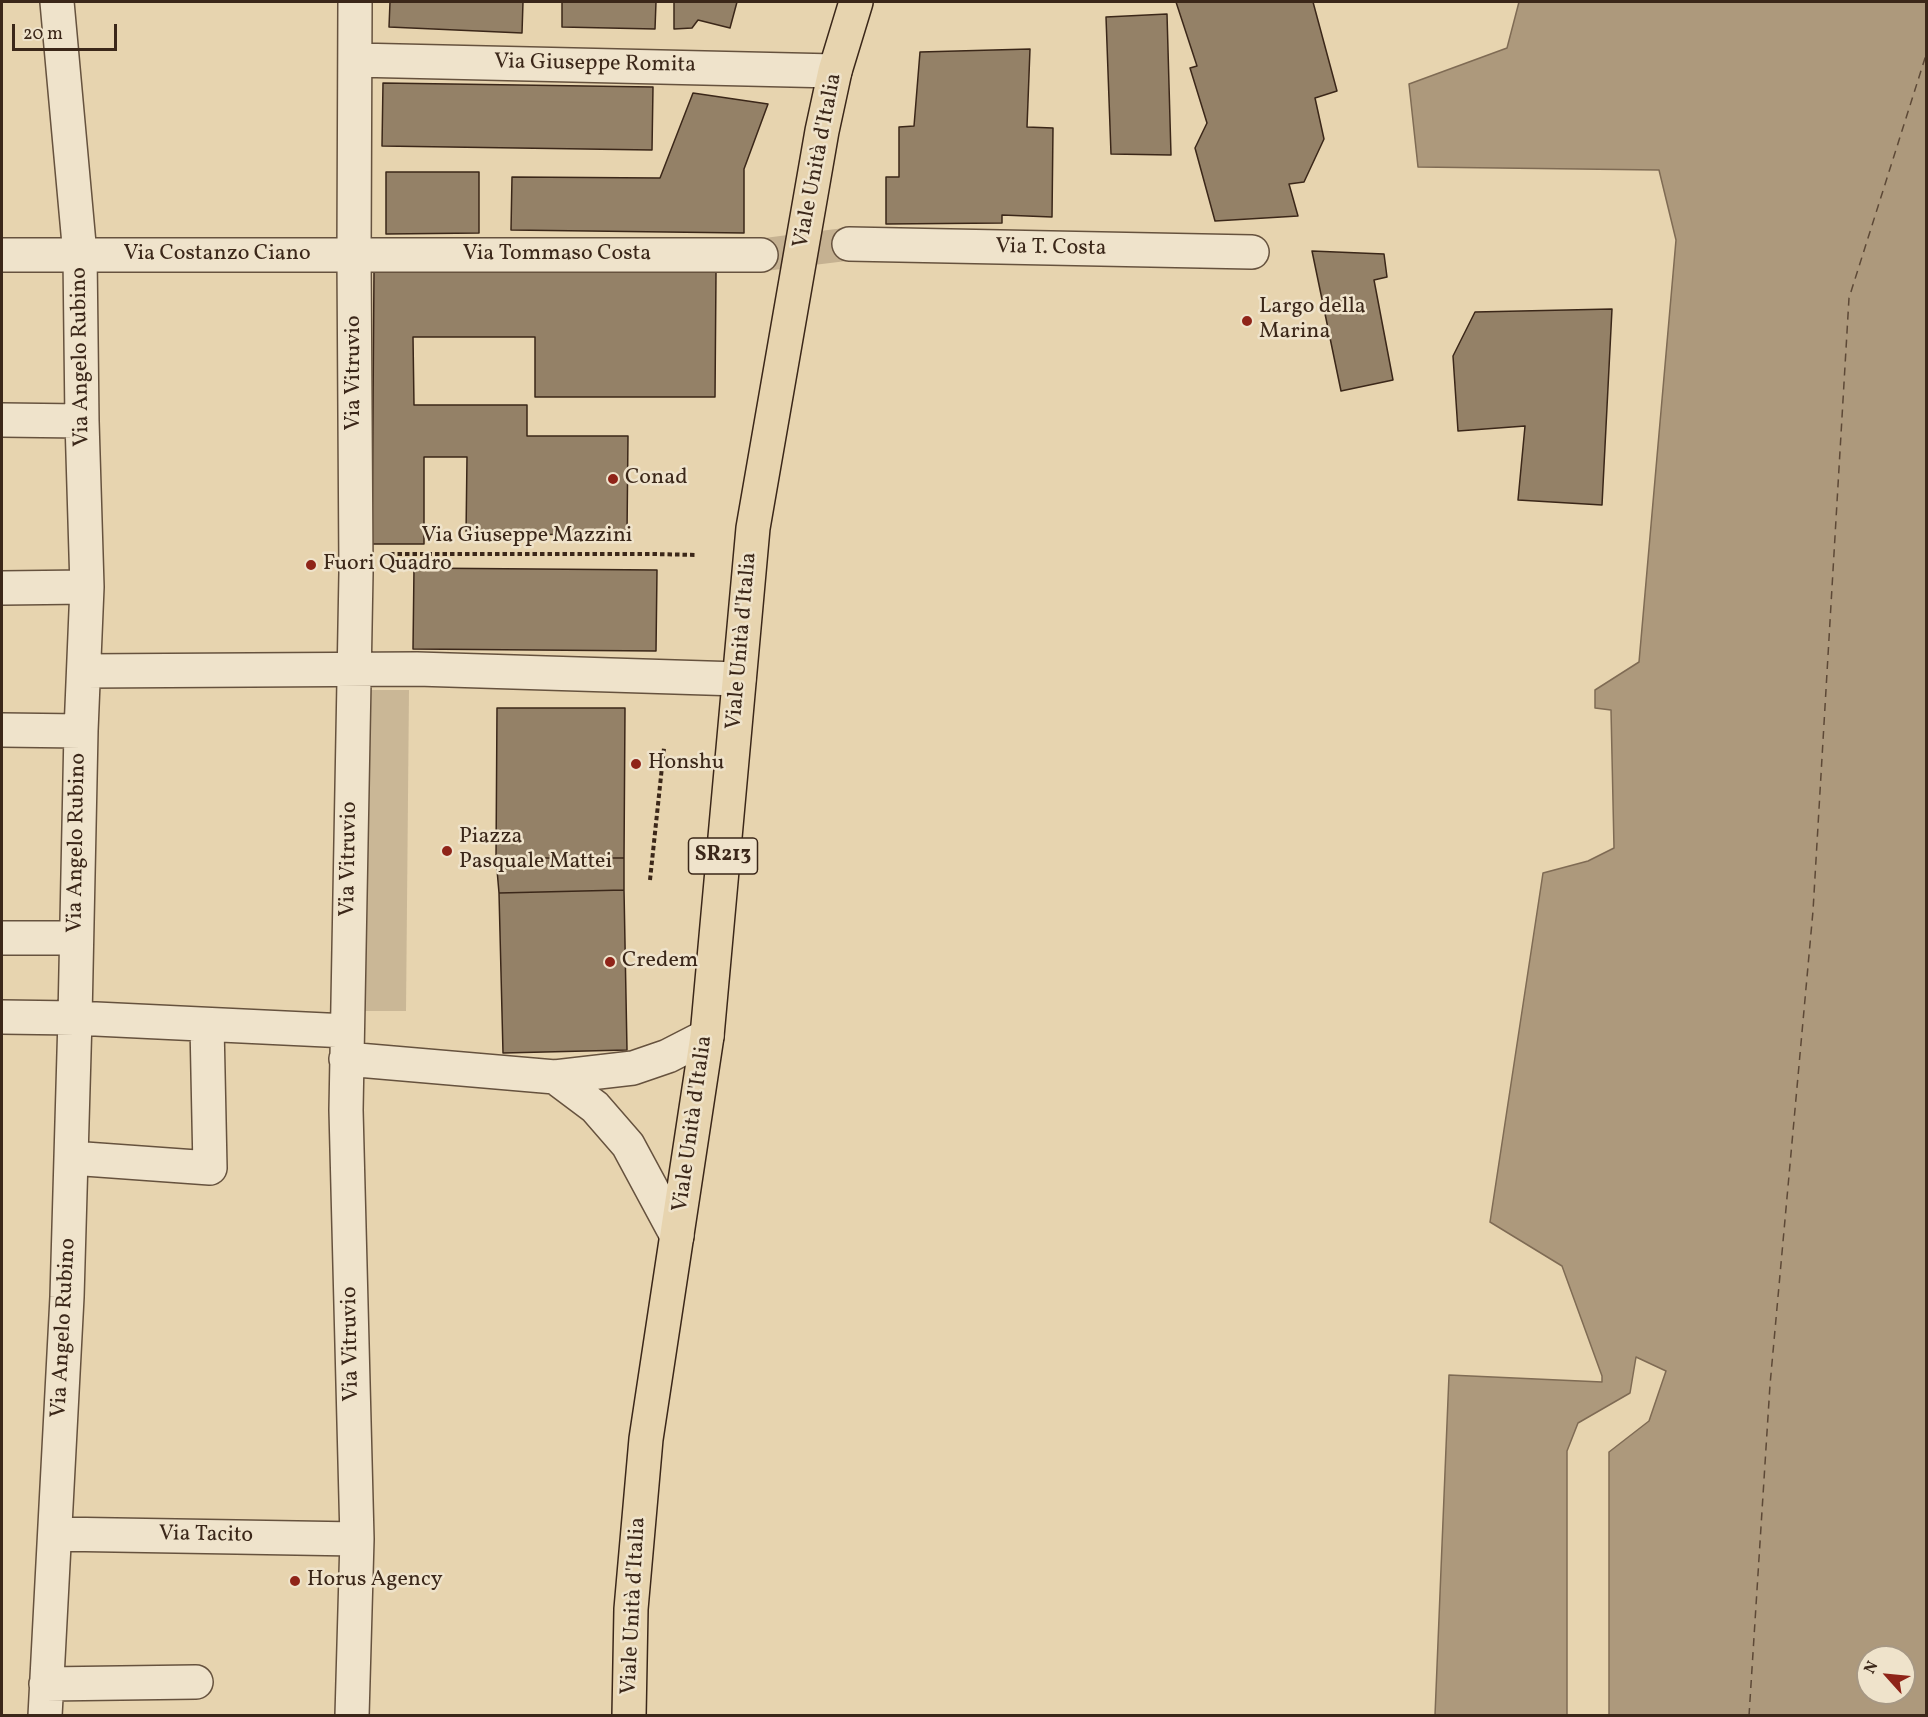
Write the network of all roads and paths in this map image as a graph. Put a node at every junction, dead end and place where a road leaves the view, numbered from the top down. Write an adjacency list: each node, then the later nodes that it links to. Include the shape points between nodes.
1 (57, 2): 9 (street, Via Angelo Rubino)
2 (355, 2): 4 (street, Via Vitruvio)
3 (856, 2): 5 (main road, Viale Unità d'Italia / SR213)
4 (355, 60): 5 (street, Via Giuseppe Romita); 11 (street, Via Vitruvio)
5 (835, 71): 20 (main road, Viale Unità d'Italia / SR213, via 753,528)
6 (849, 244): 7 (street, Via T. Costa)
7 (1252, 252)
8 (2, 255): 9 (street, Via Costanzo Ciano)
9 (80, 255): 11 (street, Via Costanzo Ciano); 13 (street, Via Angelo Rubino)
10 (761, 255): 11 (street, Via Tommaso Costa)
11 (354, 256): 14 (street, Via Vitruvio)
12 (2, 420): 13 (street)
13 (82, 421): 16 (street, Via Angelo Rubino)
14 (356, 554): 15 (path, Via Giuseppe Mazzini); 18 (street, Via Vitruvio)
15 (698, 555)
16 (87, 587): 17 (street); 19 (street, Via Angelo Rubino)
17 (2, 588)
18 (354, 669): 19 (street); 20 (street); 31 (street, Via Vitruvio)
19 (85, 671): 22 (street, Via Angelo Rubino)
20 (739, 679): 30 (main road, Viale Unità d'Italia / SR213)
21 (2, 730): 22 (street)
22 (81, 731): 26 (street, Via Angelo Rubino)
23 (664, 748): 24 (path)
24 (650, 880)
25 (2, 938): 26 (street)
26 (76, 939): 28 (street, Via Angelo Rubino)
27 (2, 1017): 28 (street)
28 (75, 1018): 29 (street); 33 (street, Via Angelo Rubino)
29 (207, 1025): 31 (street); 33 (street, via 210,1168)
30 (707, 1036): 32 (street, via 633,1068); 34 (main road, Viale Unità d'Italia / SR213)
31 (346, 1045): 32 (street); 36 (street, Via Vitruvio)
32 (555, 1077): 34 (street, via 595,1107 628,1145)
33 (71, 1158): 35 (street, Via Angelo Rubino)
34 (677, 1236): 40 (main road, Viale Unità d'Italia / SR213, via 646,1439 631,1609)
35 (54, 1534): 36 (street, Via Tacito); 38 (street, Via Angelo Rubino)
36 (357, 1539): 39 (street, Via Vitruvio)
37 (196, 1682): 38 (street)
38 (45, 1700)
39 (352, 1716)
40 (629, 1716)

